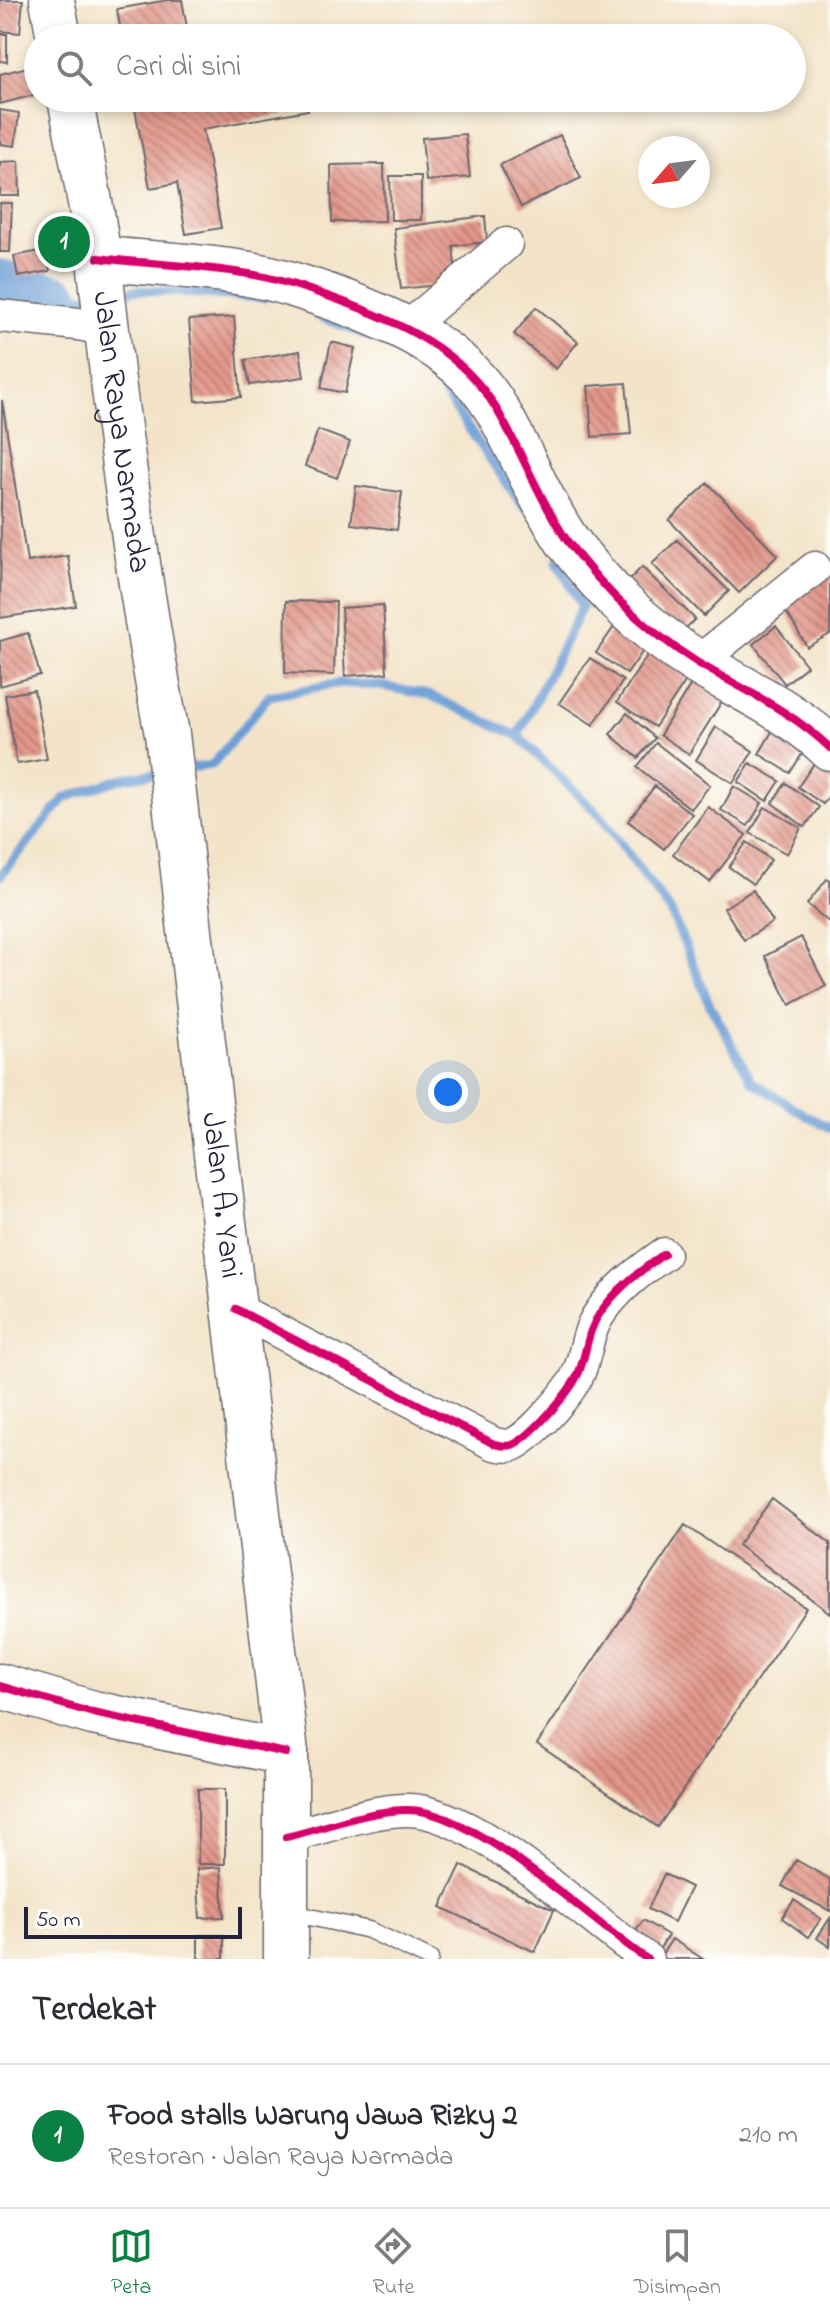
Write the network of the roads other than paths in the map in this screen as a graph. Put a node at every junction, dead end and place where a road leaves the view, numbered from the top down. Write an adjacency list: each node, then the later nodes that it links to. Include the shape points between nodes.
1 (52, 0): 2 (main road)
2 (56, 24)
3 (72, 112): 5 (main road, Jalan Raya Narmada)
4 (506, 244): 7 (street)
5 (102, 294): 6 (street, via 78,324); 7 (main road, via 186,265 309,288); 10 (main road, Jalan Raya Narmada)
6 (0, 316)
7 (407, 328): 9 (main road, via 460,364 483,388 566,538 593,573 663,639)
8 (815, 568): 9 (street)
9 (697, 663): 11 (main road, via 772,703)
10 (155, 672): 13 (main road, Jalan A. Yani)
11 (830, 748)
12 (664, 1254): 13 (street, via 620,1287 599,1314 571,1388 517,1442 505,1446)
13 (236, 1309): 15 (main road, Jalan A. Yani)
14 (0, 1686): 15 (main road, via 93,1713)
15 (286, 1753): 16 (main road, Jalan A. Yani)
16 (286, 1837): 17 (main road, Jalan A. Yani); 20 (street, via 378,1813 432,1813 475,1831)
17 (286, 1911): 18 (main road, Jalan A. Yani); 19 (lane, via 369,1930)
18 (286, 1959)
19 (430, 1959)
20 (647, 1959)

